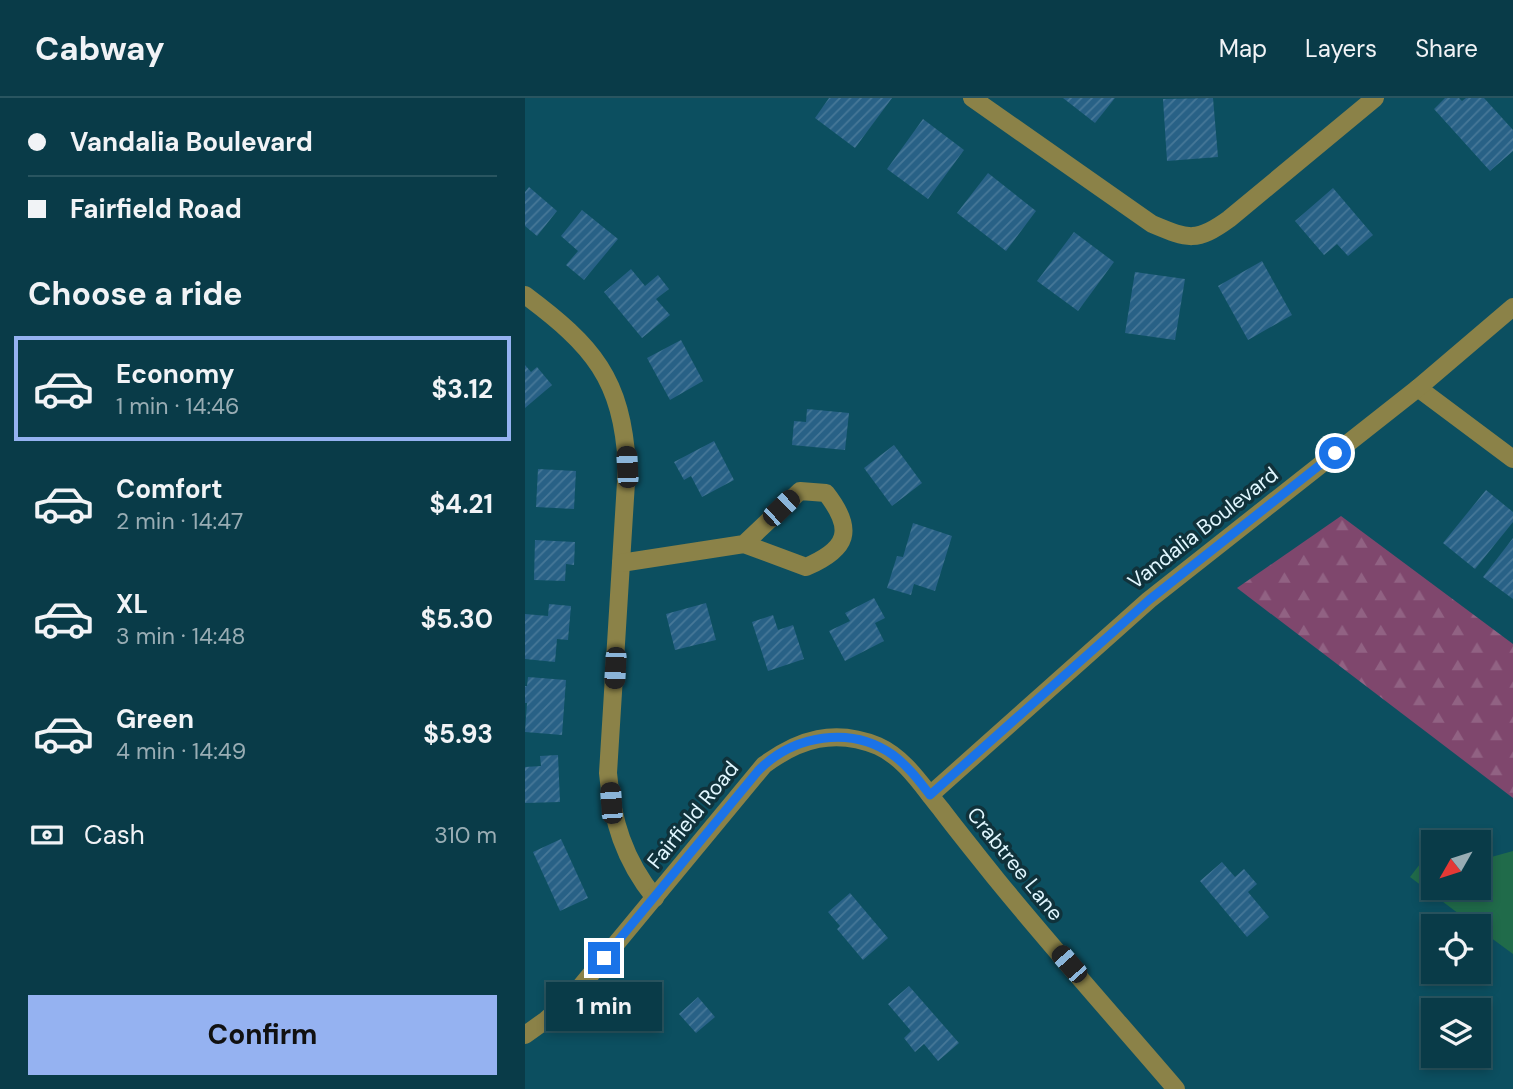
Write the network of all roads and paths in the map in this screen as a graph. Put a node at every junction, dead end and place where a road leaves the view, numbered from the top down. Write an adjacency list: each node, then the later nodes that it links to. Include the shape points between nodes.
1 (972, 98): 2 (street, via 1152,224 1180,236 1211,232)
2 (1375, 98)
3 (525, 295): 8 (street, via 587,348 605,374 617,404 627,467)
4 (1513, 307): 5 (street, Vandalia Boulevard)
5 (1418, 388): 6 (street); 9 (street, Vandalia Boulevard, via 1149,600)
6 (1513, 459)
7 (744, 544): 7 (street, via 806,567 829,557 840,543 845,524 826,493 800,491); 8 (street)
8 (621, 563): 10 (street, via 608,773 611,803 629,860)
9 (930, 795): 10 (street, Fairfield Road, via 906,766 878,746 853,738 809,740 785,749 764,765); 12 (street, Crabtree Lane, via 997,881)
10 (655, 898): 11 (street, Fairfield Road, via 572,997)
11 (525, 1034)
12 (1176, 1089)

